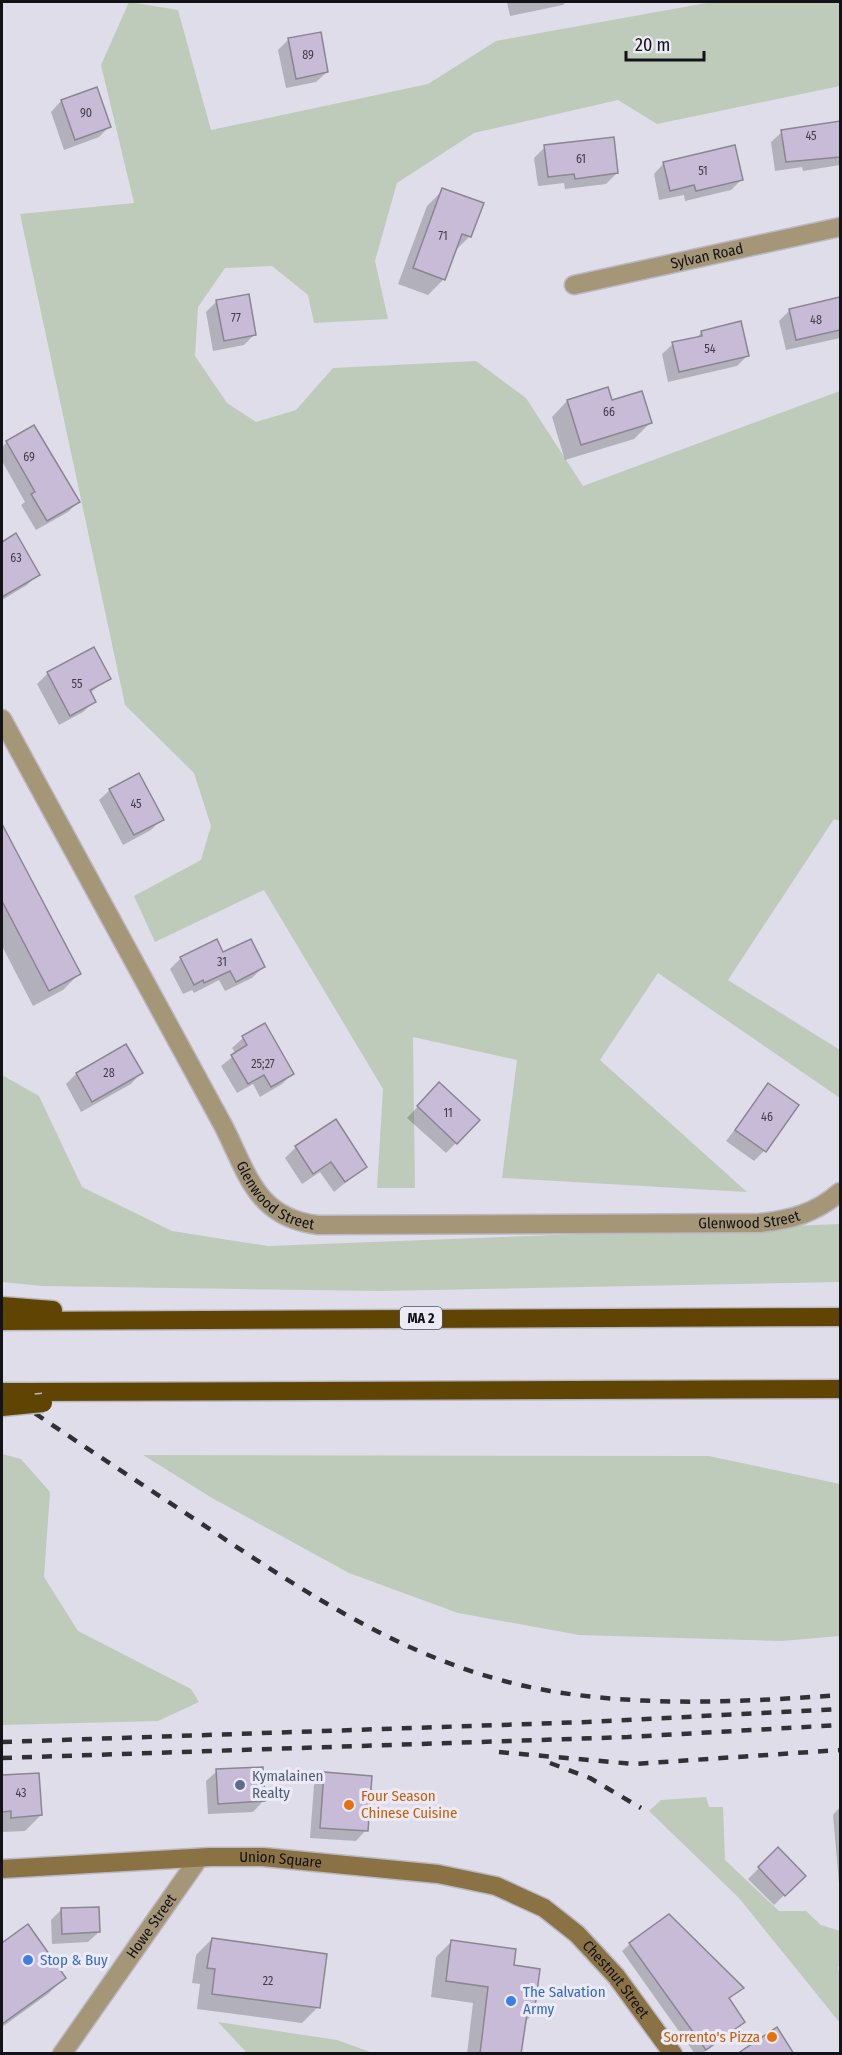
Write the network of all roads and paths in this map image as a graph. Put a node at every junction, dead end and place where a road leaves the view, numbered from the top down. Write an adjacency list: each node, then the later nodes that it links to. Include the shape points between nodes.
1 (840, 227): 2 (street, Sylvan Road)
2 (574, 285)
3 (2, 719): 4 (street, Glenwood Street, via 253,1186 281,1216 297,1223 318,1225 759,1223 816,1210)
4 (840, 1191)
5 (2, 1306): 7 (highway)
6 (840, 1317): 7 (highway, MA 2)
7 (184, 1319): 8 (highway, MA 2)
8 (2, 1321)
9 (840, 1389): 11 (highway)
10 (2, 1392): 11 (highway, bridge)
11 (165, 1392): 12 (highway, bridge)
12 (2, 1407)
13 (199, 1858): 14 (main road, Union Square); 15 (main road, Union Square, via 282,1858 468,1878 509,1890); 16 (street, Howe Street)
14 (2, 1869)
15 (552, 1914): 17 (main road, Chestnut Street, via 577,1934 616,1977)
16 (62, 2054)
17 (673, 2054)

